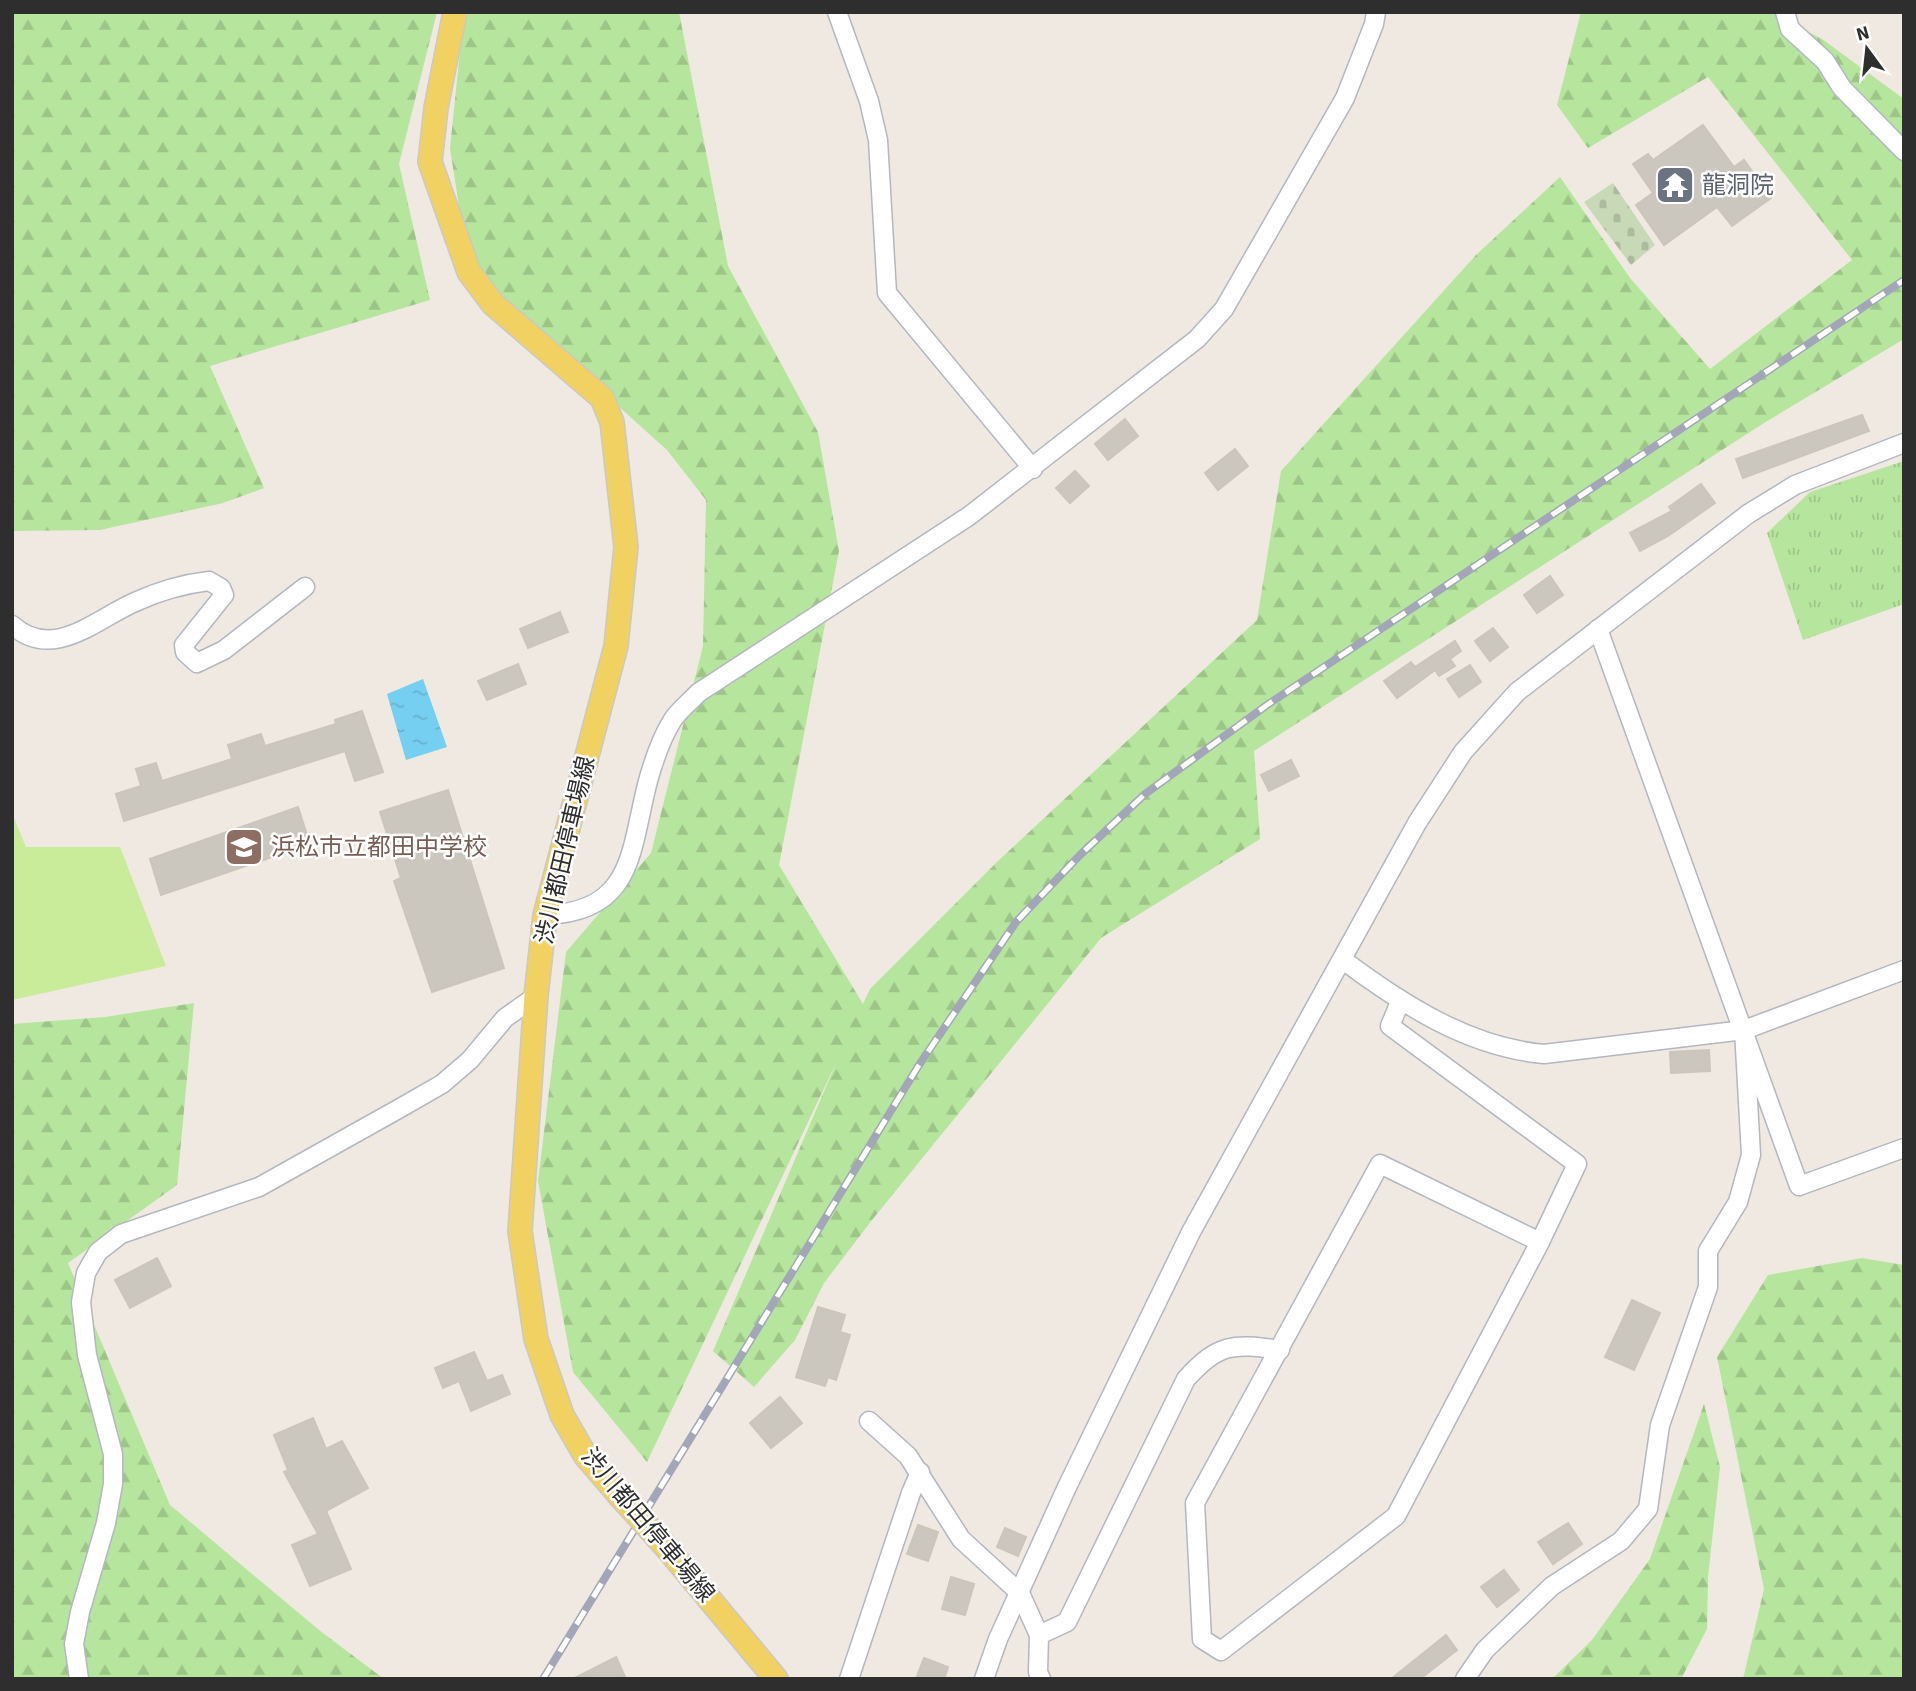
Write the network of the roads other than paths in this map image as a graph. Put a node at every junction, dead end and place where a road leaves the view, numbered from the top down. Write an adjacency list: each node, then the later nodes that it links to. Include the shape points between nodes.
1 (455, 12): 11 (main road, 渋川都田停車場線, via 430,162 470,272 492,304 602,398 612,422 626,547 617,646)
2 (837, 12): 7 (street, via 878,140 887,293)
3 (1376, 12): 7 (street, via 1345,98 1224,309 1196,339)
4 (1785, 12): 5 (street, via 1790,29 1825,61 1842,88)
5 (1904, 151)
6 (1904, 443): 10 (street, via 1795,485 1748,513)
7 (1033, 469): 11 (street, via 698,693 672,720 649,778 631,861 615,887 593,905)
8 (305, 587): 9 (street, via 224,650 197,663 184,645 224,594 209,581 162,591 75,635 55,640 23,635)
9 (12, 625)
10 (1598, 629): 12 (street, via 1517,692 1463,752 1417,823); 16 (street)
11 (545, 915): 14 (main road, 渋川都田停車場線)
12 (1342, 960): 15 (street); 22 (street, via 1191,1232 1116,1381)
13 (1904, 970): 16 (street)
14 (536, 996): 24 (street, via 505,1018 442,1084 259,1187 121,1234 98,1252 86,1273 81,1302 87,1355 113,1454 113,1484 74,1644); 25 (main road, 渋川都田停車場線, bridge, via 520,1231 536,1339 562,1415 585,1455)
15 (1400, 1002): 16 (street, via 1476,1038 1544,1054); 18 (street, via 1390,1026 1577,1164)
16 (1744, 1030): 17 (street, via 1799,1186); 29 (street, via 1751,1155 1738,1202 1708,1251 1708,1287 1660,1425 1648,1509 1620,1541 1552,1586 1485,1650)
17 (1904, 1148)
18 (1540, 1242): 19 (street, via 1380,1164); 19 (street, via 1396,1516 1222,1651 1202,1639 1195,1503)
19 (1280, 1350): 23 (street, via 1232,1346 1207,1356 1186,1379 1067,1622)
20 (869, 1421): 21 (street)
21 (920, 1472): 22 (street, via 961,1539); 26 (street)
22 (1020, 1593): 23 (street); 27 (street)
23 (1039, 1634): 28 (street)
24 (79, 1679)
25 (776, 1679)
26 (849, 1679)
27 (984, 1679)
28 (1041, 1679)
29 (1465, 1679)

